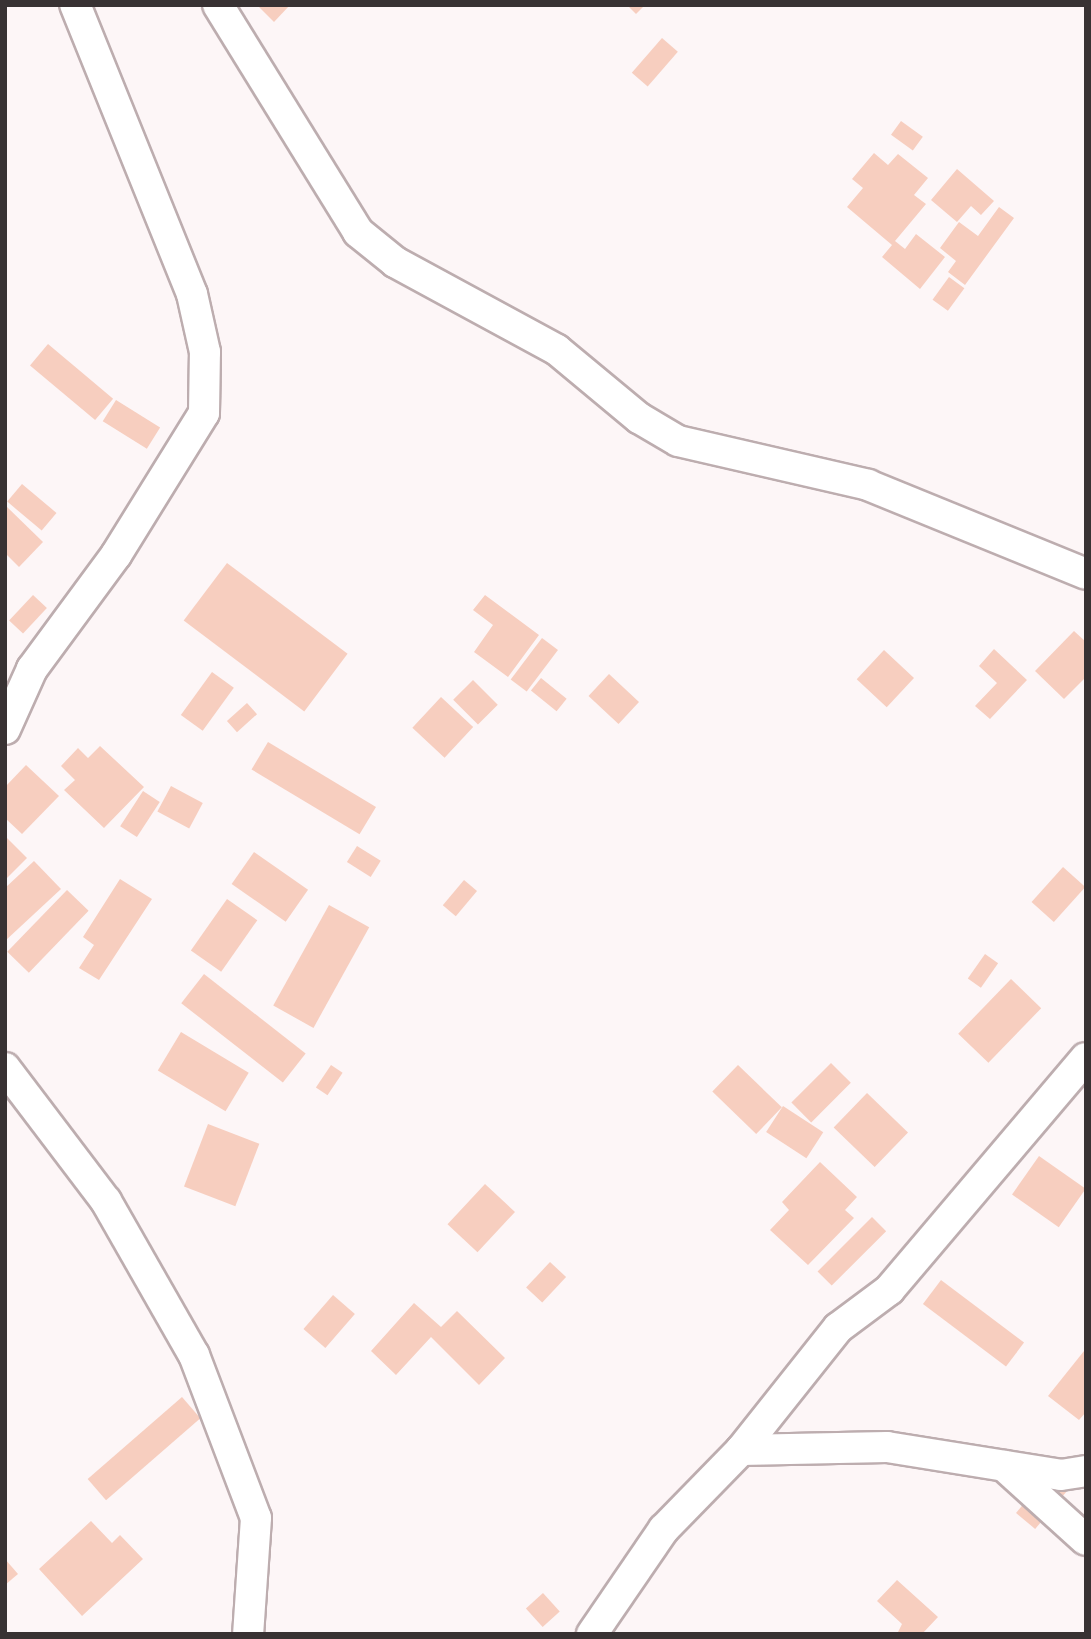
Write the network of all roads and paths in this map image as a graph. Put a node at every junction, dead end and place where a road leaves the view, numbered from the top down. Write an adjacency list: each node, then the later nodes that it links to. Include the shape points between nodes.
1 (75, 5): 4 (street, via 192,294 205,352 204,413 116,555 32,669)
2 (218, 5): 3 (street, via 358,232 395,262 557,350 678,441 868,485)
3 (1086, 574)
4 (5, 729)
5 (1086, 1058): 7 (street, via 889,1290 838,1328)
6 (5, 1068): 11 (street, via 106,1201 199,1367 256,1518)
7 (741, 1450): 8 (street, via 887,1447); 12 (street, via 664,1529)
8 (1004, 1466): 9 (street, via 1061,1475); 10 (street)
9 (1086, 1471)
10 (1086, 1540)
11 (248, 1634)
12 (592, 1634)

